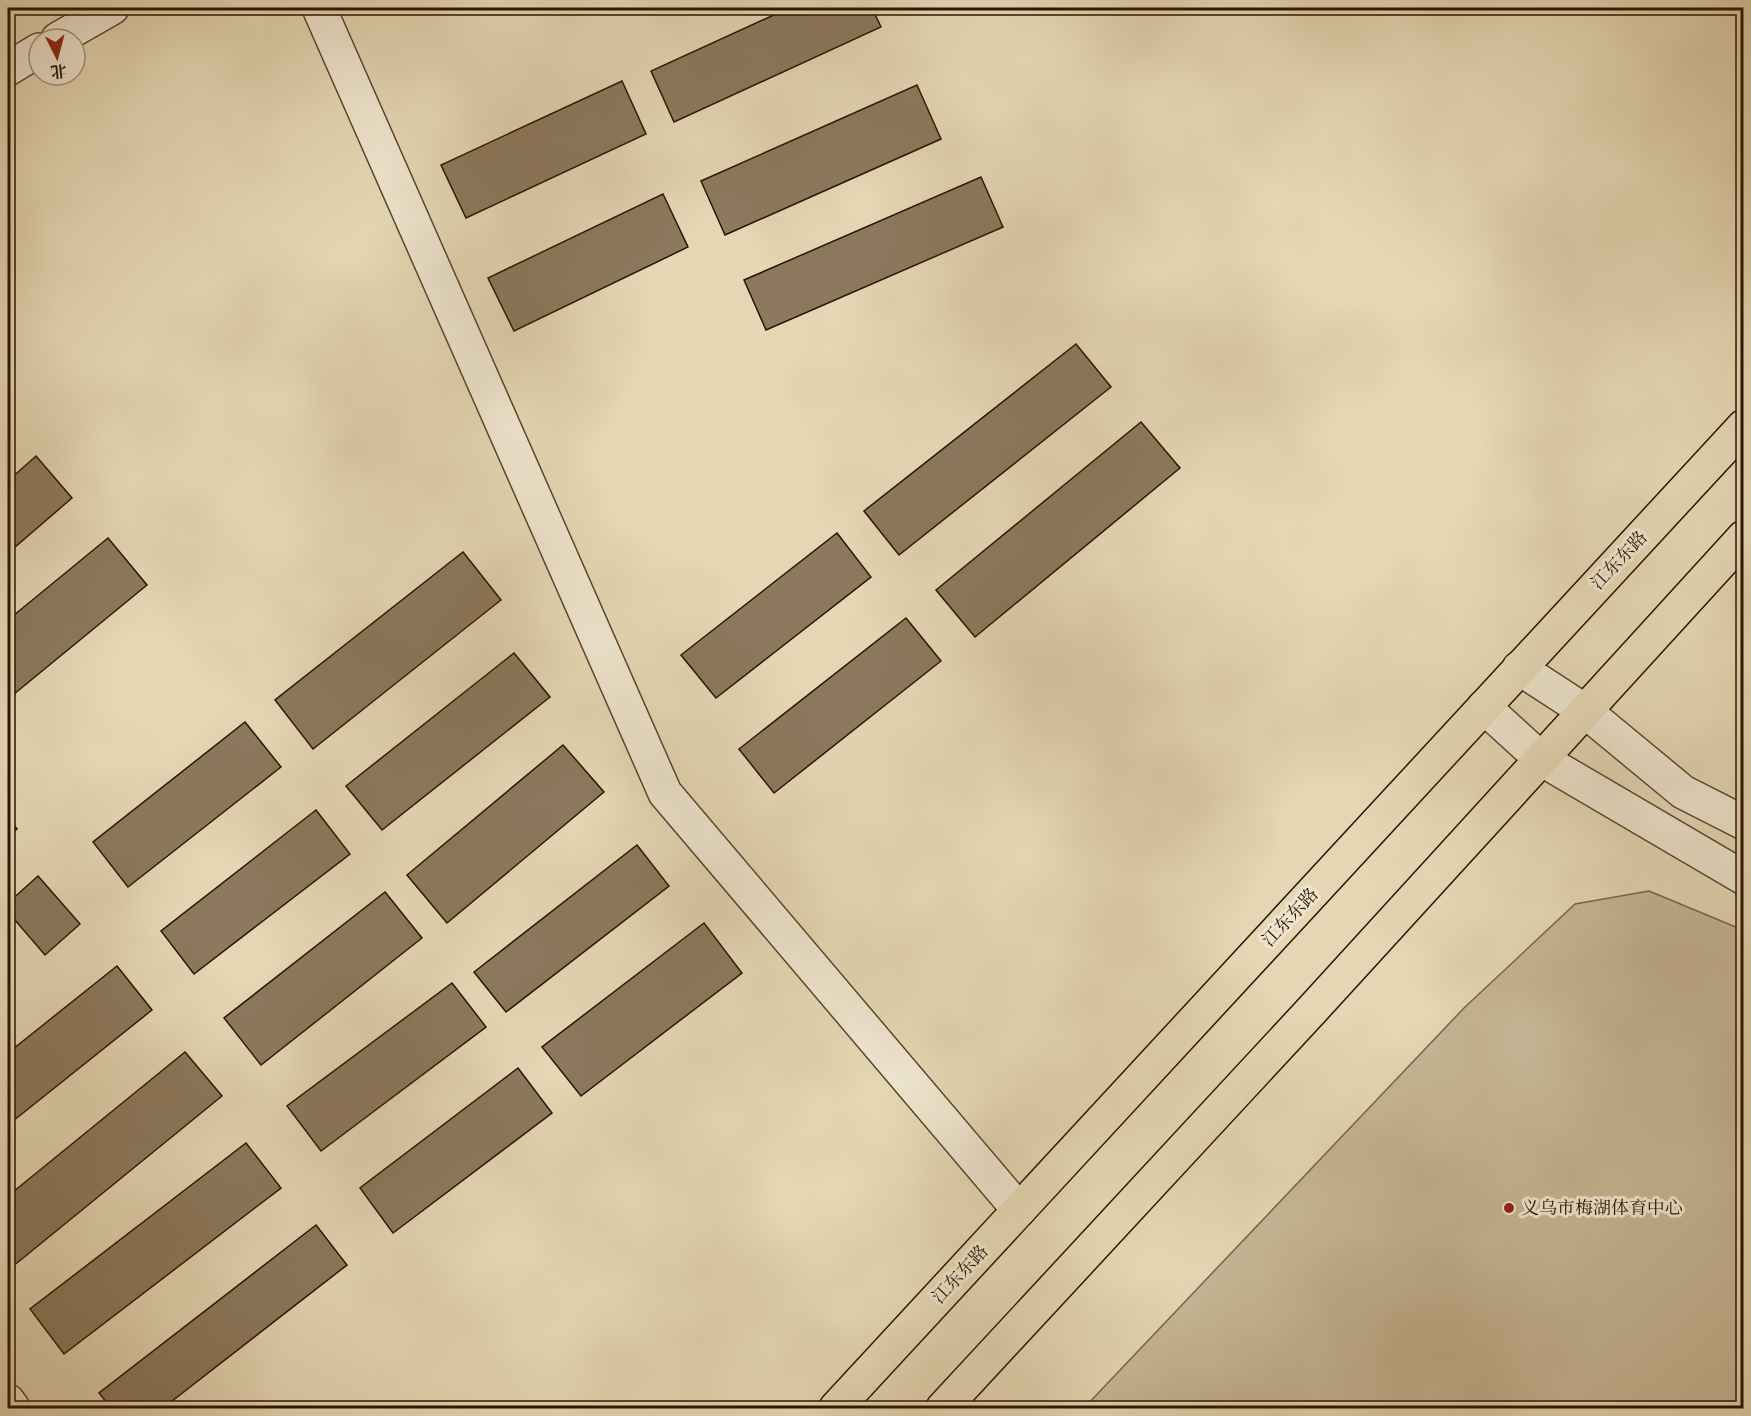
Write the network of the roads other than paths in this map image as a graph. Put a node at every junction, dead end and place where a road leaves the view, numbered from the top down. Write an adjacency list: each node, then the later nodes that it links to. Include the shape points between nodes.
1 (112, 8): 3 (street)
2 (319, 8): 14 (street, via 665,793)
3 (79, 27)
4 (27, 57): 5 (street)
5 (8, 69)
6 (1743, 426): 8 (main road, 江东东路)
7 (1743, 537): 10 (main road)
8 (1519, 668): 9 (main road, 江东东路); 10 (street)
9 (1484, 707): 11 (street); 14 (main road, 江东东路)
10 (1585, 711): 11 (main road); 12 (street, via 1683,792)
11 (1541, 759): 13 (street); 18 (main road)
12 (1743, 823)
13 (1743, 878)
14 (1019, 1210): 17 (main road, 江东东路)
15 (8, 1401): 16 (street)
16 (13, 1408)
17 (836, 1408)
18 (943, 1408)

